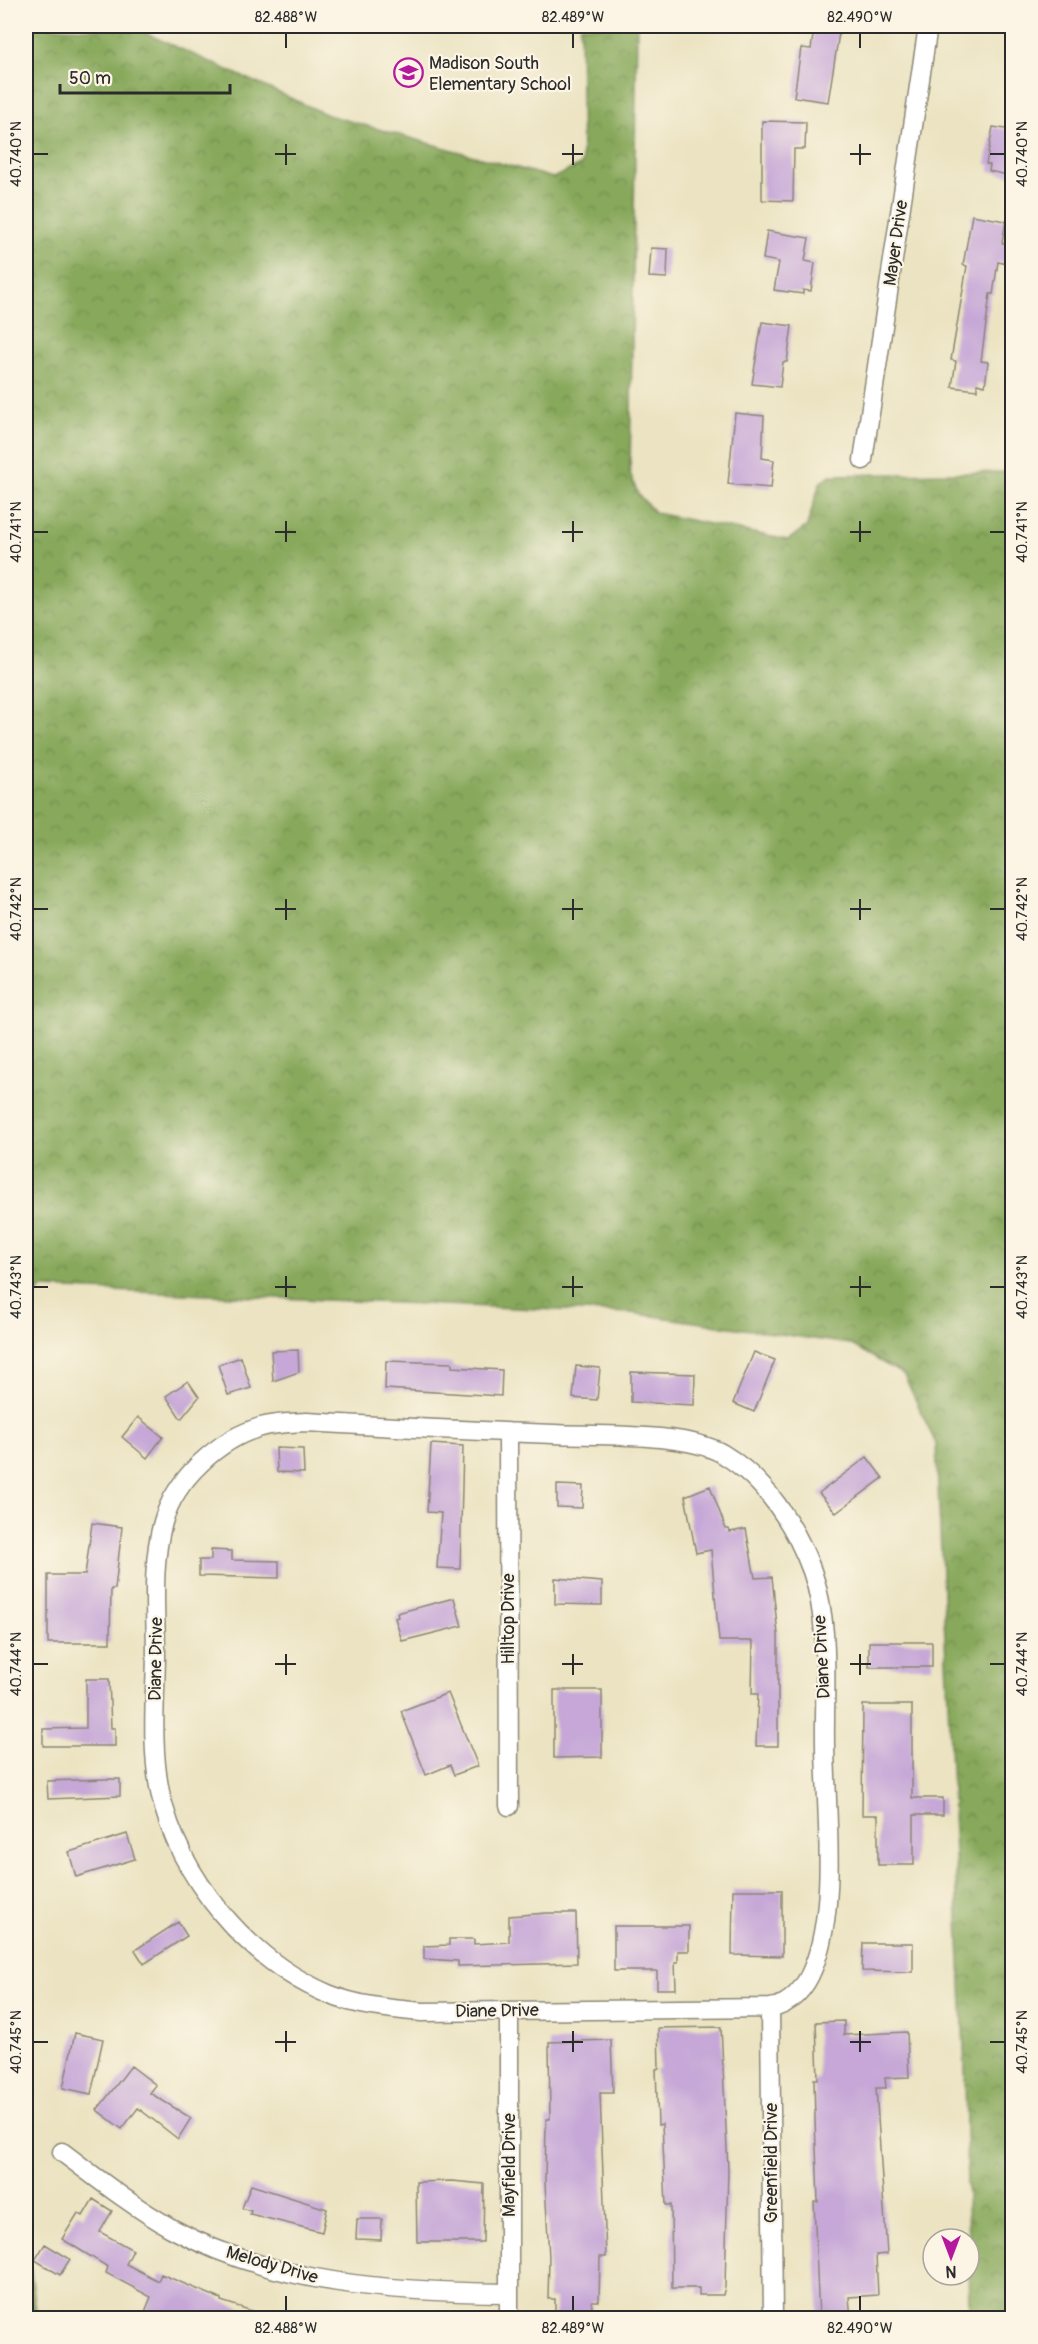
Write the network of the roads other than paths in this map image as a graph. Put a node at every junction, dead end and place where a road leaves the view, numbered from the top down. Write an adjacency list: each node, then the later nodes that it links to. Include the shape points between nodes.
1 (927, 26): 2 (street, Mayer Drive)
2 (863, 459)
3 (508, 1432): 4 (street, Hilltop Drive); 5 (street, Diane Drive, via 672,1440 722,1453 780,1507 803,1550 819,1595 822,1623 827,1903 813,1969 788,2002); 6 (street, Diane Drive, via 283,1423 240,1436 201,1463 173,1501 159,1544 155,1754 169,1821 196,1876 233,1925 283,1969 330,1995 388,2009 421,2013)
4 (509, 1806)
5 (770, 2008): 6 (street, Diane Drive); 10 (street, Greenfield Drive)
6 (509, 2011): 8 (street, Mayfield Drive)
7 (62, 2152): 8 (street, Melody Drive, via 142,2210 235,2256 371,2287)
8 (509, 2293): 9 (street, Mayfield Drive)
9 (509, 2319)
10 (772, 2319)

